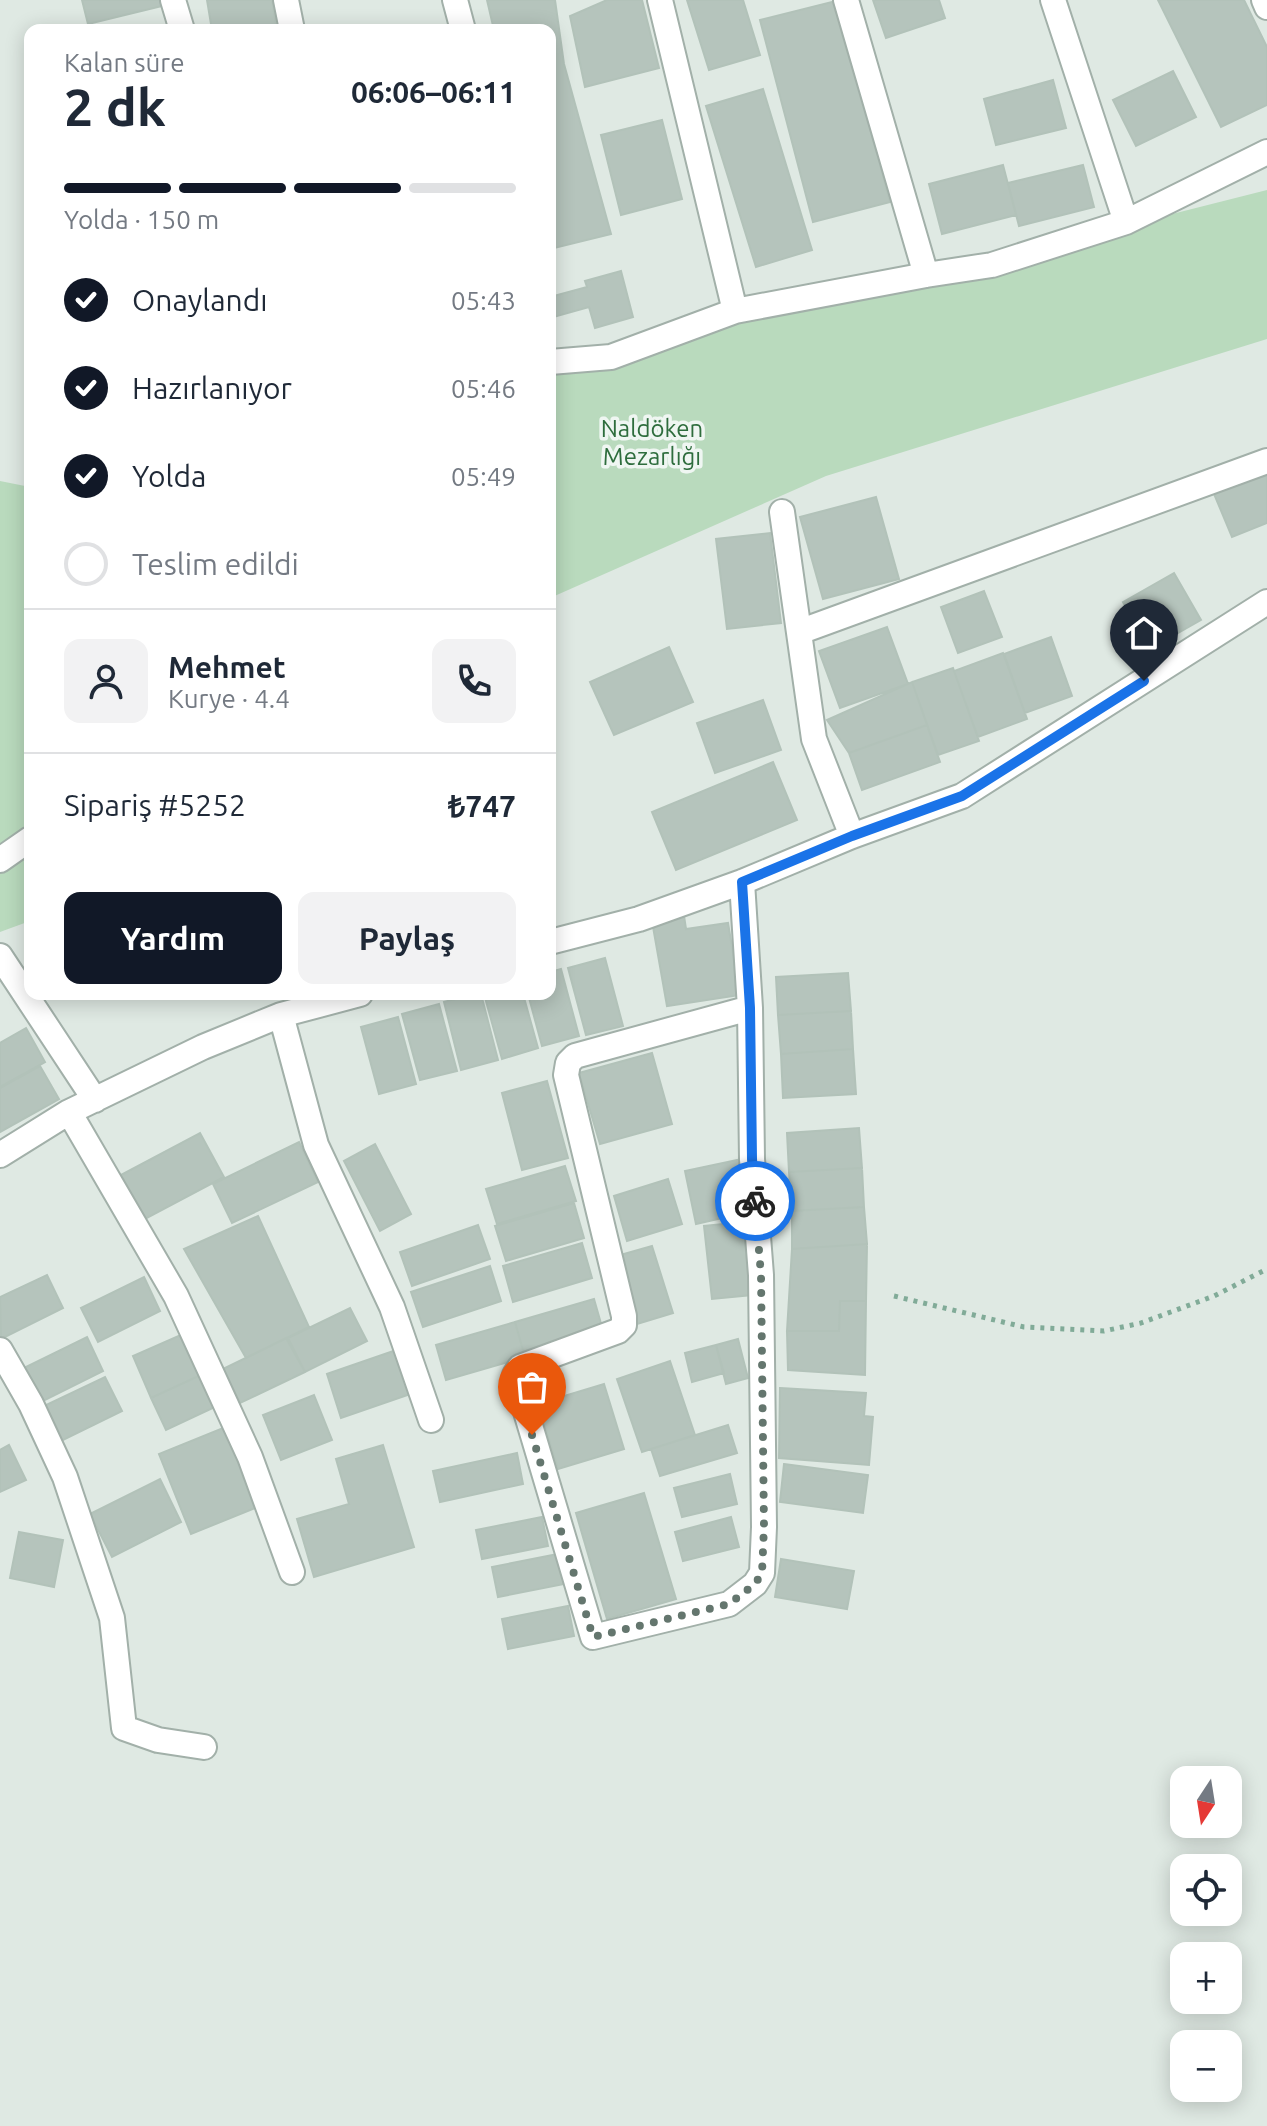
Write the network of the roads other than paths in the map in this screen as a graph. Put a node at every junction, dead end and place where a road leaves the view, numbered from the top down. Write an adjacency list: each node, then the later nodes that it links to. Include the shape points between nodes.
1 (173, 0): 9 (street)
2 (286, 0): 10 (street)
3 (455, 0): 11 (street)
4 (660, 0): 15 (street)
5 (846, 0): 14 (street)
6 (1053, 0): 13 (street)
7 (1264, 0): 8 (street)
8 (1267, 7)
9 (180, 24)
10 (291, 24)
11 (461, 24)
12 (1267, 152): 13 (street)
13 (1126, 222): 14 (street, via 992,265)
14 (926, 275): 15 (street)
15 (735, 311): 16 (street, via 611,357)
16 (556, 362)
17 (1267, 461): 20 (street)
18 (782, 512): 20 (street)
19 (1267, 602): 21 (street, via 962,796)
20 (799, 632): 21 (street, via 814,739)
21 (852, 836): 24 (street)
22 (24, 843): 23 (street)
23 (0, 860)
24 (742, 882): 25 (street, via 639,919); 30 (street)
25 (556, 940)
26 (0, 956): 27 (street)
27 (24, 992)
28 (29, 1000): 32 (street)
29 (337, 1000): 31 (street)
30 (750, 1008): 30 (street, via 752,1159 761,1275 762,1573 729,1604 593,1637 515,1375 520,1367 624,1325 566,1075 568,1063 575,1056)
31 (281, 1015): 32 (street); 36 (street, via 316,1145 392,1307)
32 (95, 1100): 33 (street)
33 (69, 1112): 34 (street); 37 (street, via 176,1296 250,1457)
34 (0, 1155)
35 (0, 1350): 38 (street, via 65,1477 112,1618 124,1728)
36 (431, 1420)
37 (292, 1572)
38 (204, 1747)

